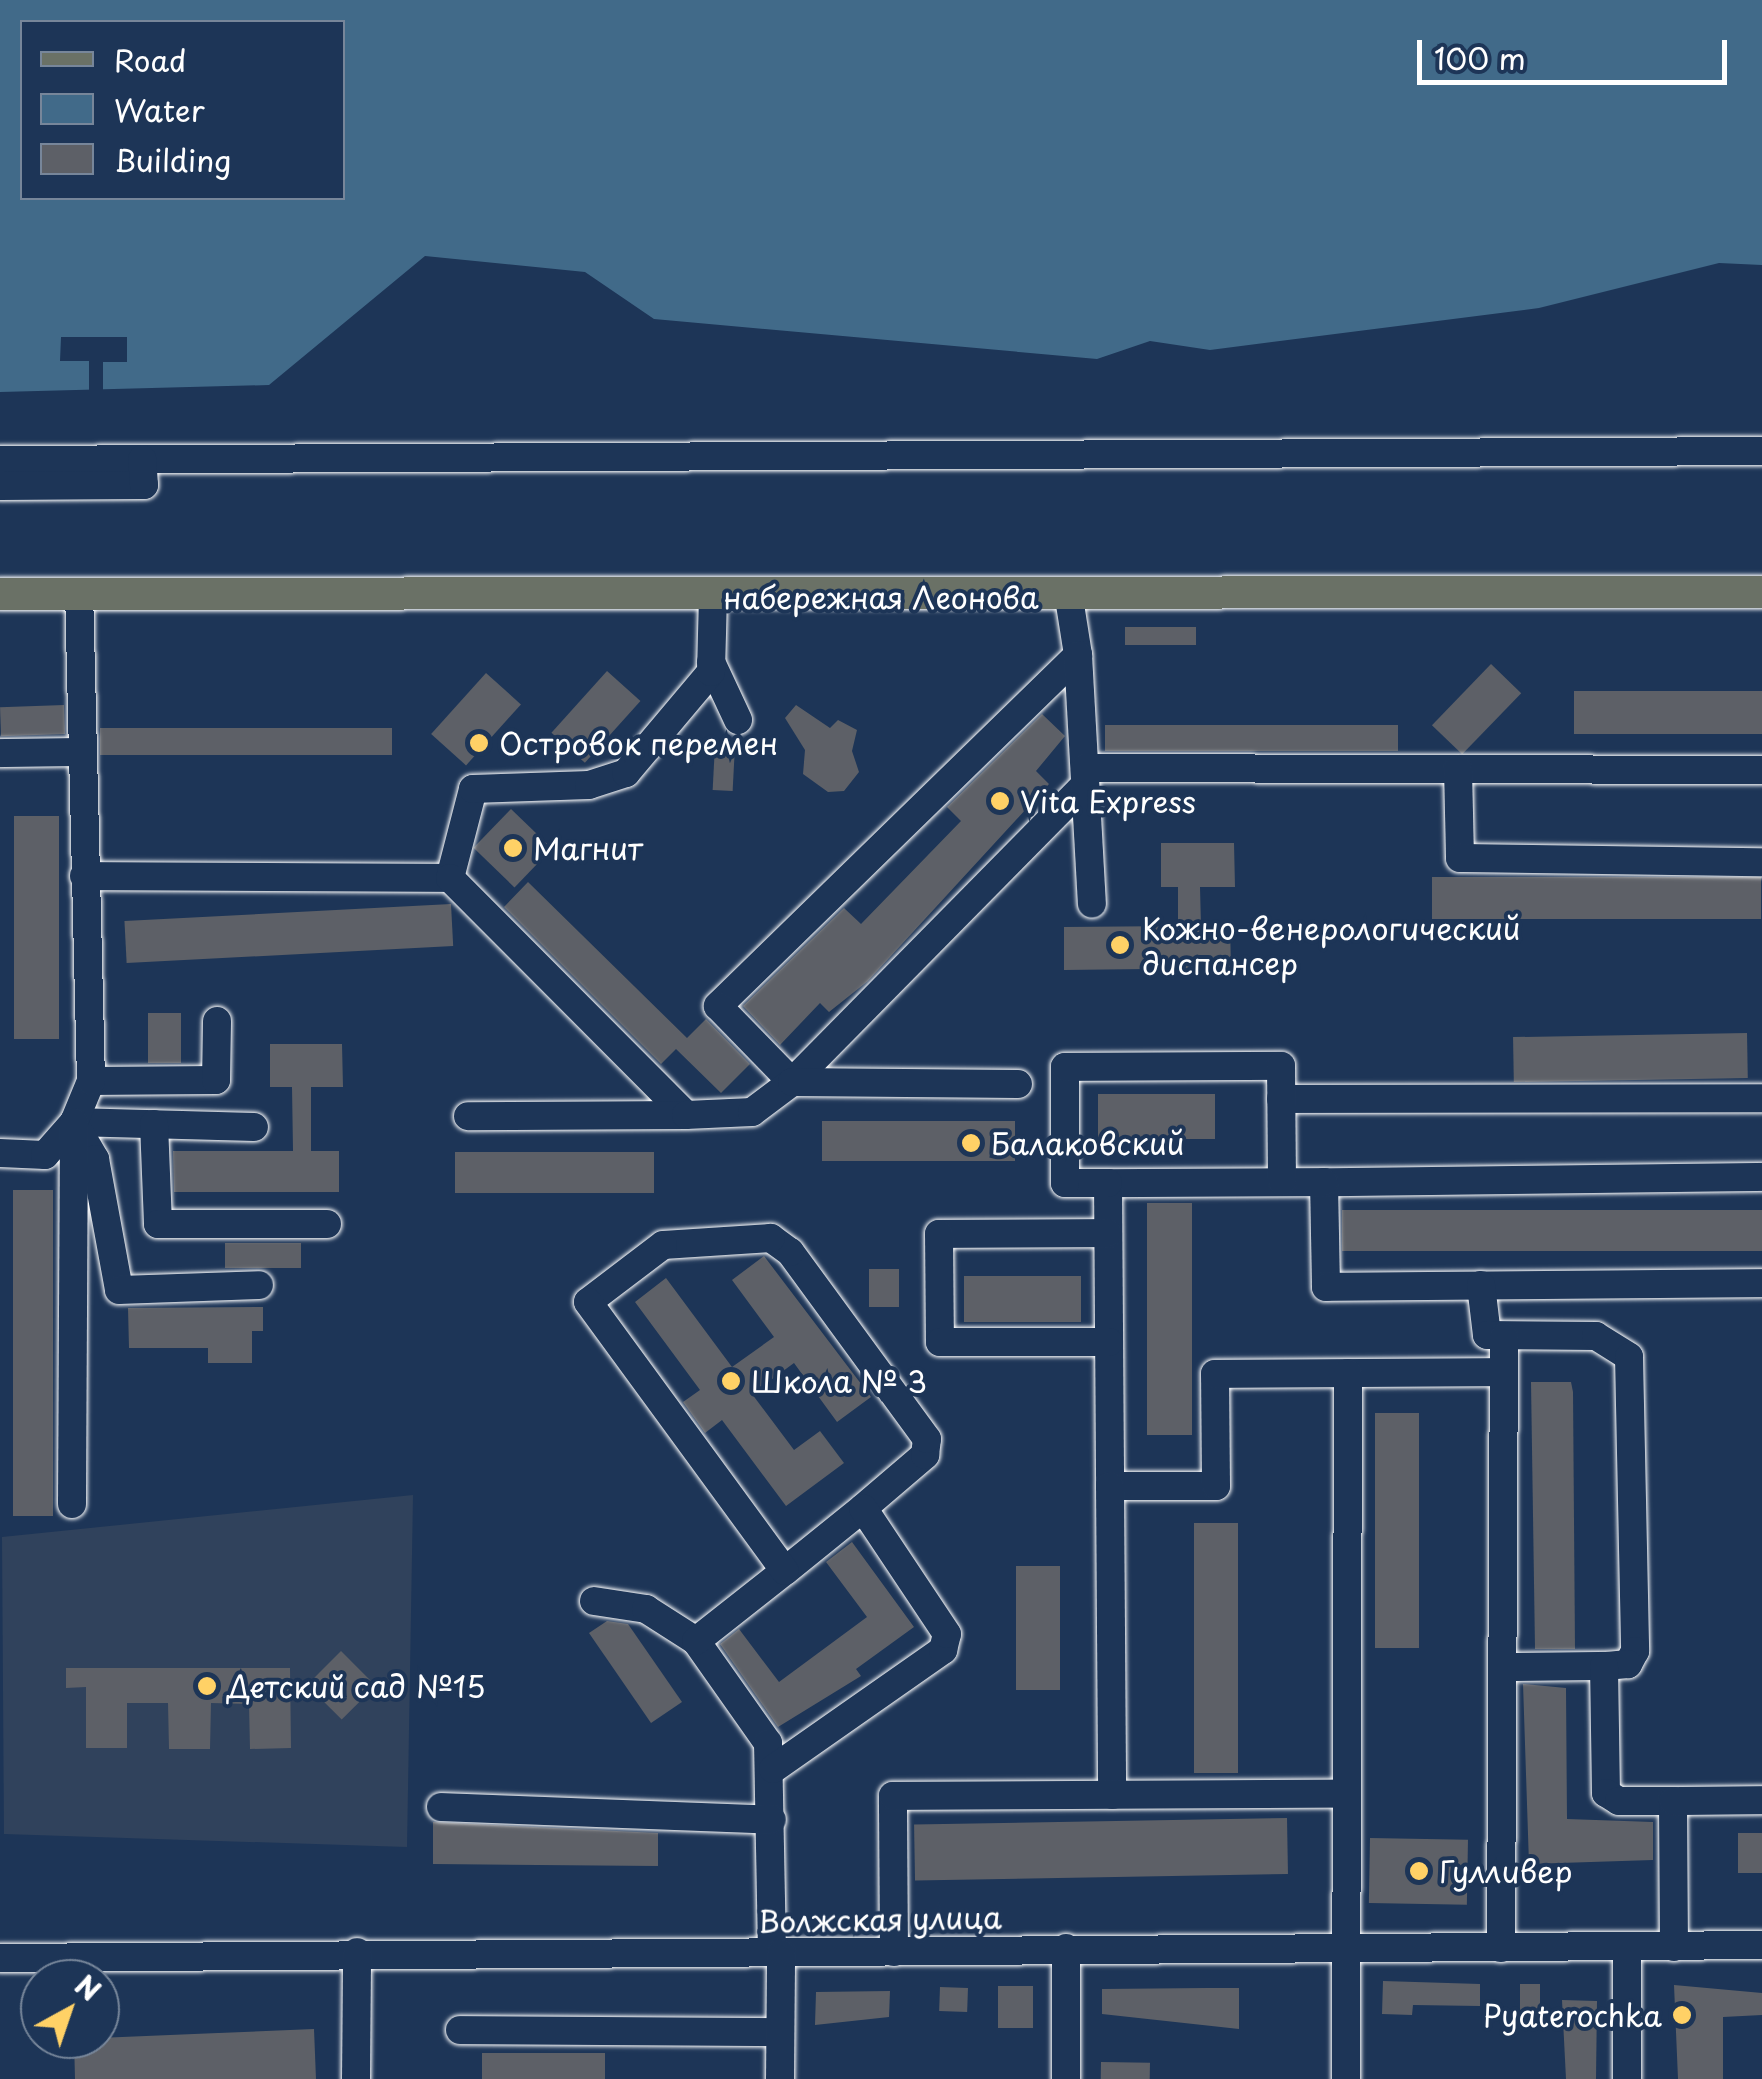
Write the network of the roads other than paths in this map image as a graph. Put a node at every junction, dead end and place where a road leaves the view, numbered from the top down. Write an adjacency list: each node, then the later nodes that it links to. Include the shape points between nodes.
1 (1762, 451): 2 (street)
2 (142, 459): 3 (street); 4 (street, via 144,484)
3 (0, 460)
4 (0, 486)
5 (1762, 592): 9 (main road, набережная Леонова)
6 (0, 594): 7 (main road, набережная Леонова)
7 (78, 594): 8 (main road, набережная Леонова); 13 (street)
8 (713, 596): 9 (main road, набережная Леонова); 11 (street)
9 (1069, 598): 10 (street)
10 (1078, 655): 17 (street); 24 (street, via 718,1006)
11 (711, 662): 12 (street); 20 (street, via 626,773 588,785 473,789)
12 (738, 720)
13 (82, 752): 14 (street); 19 (street)
14 (0, 753)
15 (1458, 769): 16 (street); 17 (street); 18 (street, via 1460,858)
16 (1762, 770)
17 (1085, 776): 21 (street); 24 (street)
18 (1762, 862)
19 (84, 876): 20 (street); 23 (street)
20 (450, 878): 28 (street)
21 (1092, 904)
22 (218, 1021): 23 (street, via 216,1080)
23 (91, 1082): 30 (street)
24 (792, 1082): 25 (street); 28 (street, via 752,1112)
25 (1018, 1084)
26 (1281, 1098): 27 (street); 35 (street); 37 (street, via 1281,1066 1064,1066 1065,1183)
27 (1762, 1098)
28 (686, 1115): 29 (street)
29 (468, 1116)
30 (74, 1122): 31 (street); 33 (street, via 45,1154); 41 (street, via 95,1159 120,1290); 48 (street)
31 (154, 1124): 32 (street); 38 (street, via 158,1224)
32 (254, 1127)
33 (0, 1153)
34 (1762, 1177): 36 (street)
35 (1282, 1182): 36 (street); 37 (street)
36 (1324, 1182): 42 (street, via 1326,1287)
37 (1108, 1183): 39 (street)
38 (327, 1224)
39 (1108, 1233): 44 (street); 44 (street, via 939,1234 940,1342)
40 (1762, 1282): 42 (street)
41 (259, 1285)
42 (1481, 1285): 43 (street, via 1483,1330)
43 (1504, 1337): 45 (street); 53 (street, via 1596,1336 1628,1357 1636,1651 1628,1664)
44 (1109, 1342): 47 (street)
45 (1504, 1372): 46 (street); 54 (street)
46 (1348, 1373): 47 (street, via 1215,1374 1216,1486); 56 (street)
47 (1110, 1486): 57 (street)
48 (72, 1504)
49 (863, 1508): 50 (street); 50 (street, via 925,1455 927,1439 790,1252 772,1238 664,1245 588,1302); 55 (street, via 947,1634 942,1650)
50 (785, 1571): 52 (street)
51 (594, 1601): 52 (street, via 646,1609)
52 (696, 1641): 55 (street, via 756,1720)
53 (1604, 1666): 54 (street); 59 (street, via 1606,1793 1619,1801)
54 (1508, 1667): 66 (street, via 1498,1702)
55 (773, 1768): 61 (street)
56 (1347, 1794): 57 (street); 65 (street)
57 (1112, 1795): 69 (street, via 893,1796)
58 (1762, 1800): 59 (street)
59 (1672, 1801): 63 (street)
60 (441, 1807): 61 (street)
61 (772, 1820): 70 (street)
62 (1762, 1945): 63 (street, Волжская улица)
63 (1674, 1947): 67 (street, Волжская улица)
64 (1066, 1948): 65 (street, Волжская улица); 69 (street, Волжская улица); 76 (street)
65 (1343, 1948): 66 (street, Волжская улица); 77 (street)
66 (1501, 1948): 67 (street, Волжская улица)
67 (1627, 1948): 78 (street)
68 (356, 1952): 70 (street, Волжская улица); 71 (street, Волжская улица); 74 (street)
69 (894, 1952): 70 (street, Волжская улица)
70 (777, 1953): 73 (street)
71 (0, 1958)
72 (460, 2030): 73 (street)
73 (780, 2032): 75 (street)
74 (356, 2079)
75 (780, 2079)
76 (1066, 2079)
77 (1346, 2079)
78 (1627, 2079)

